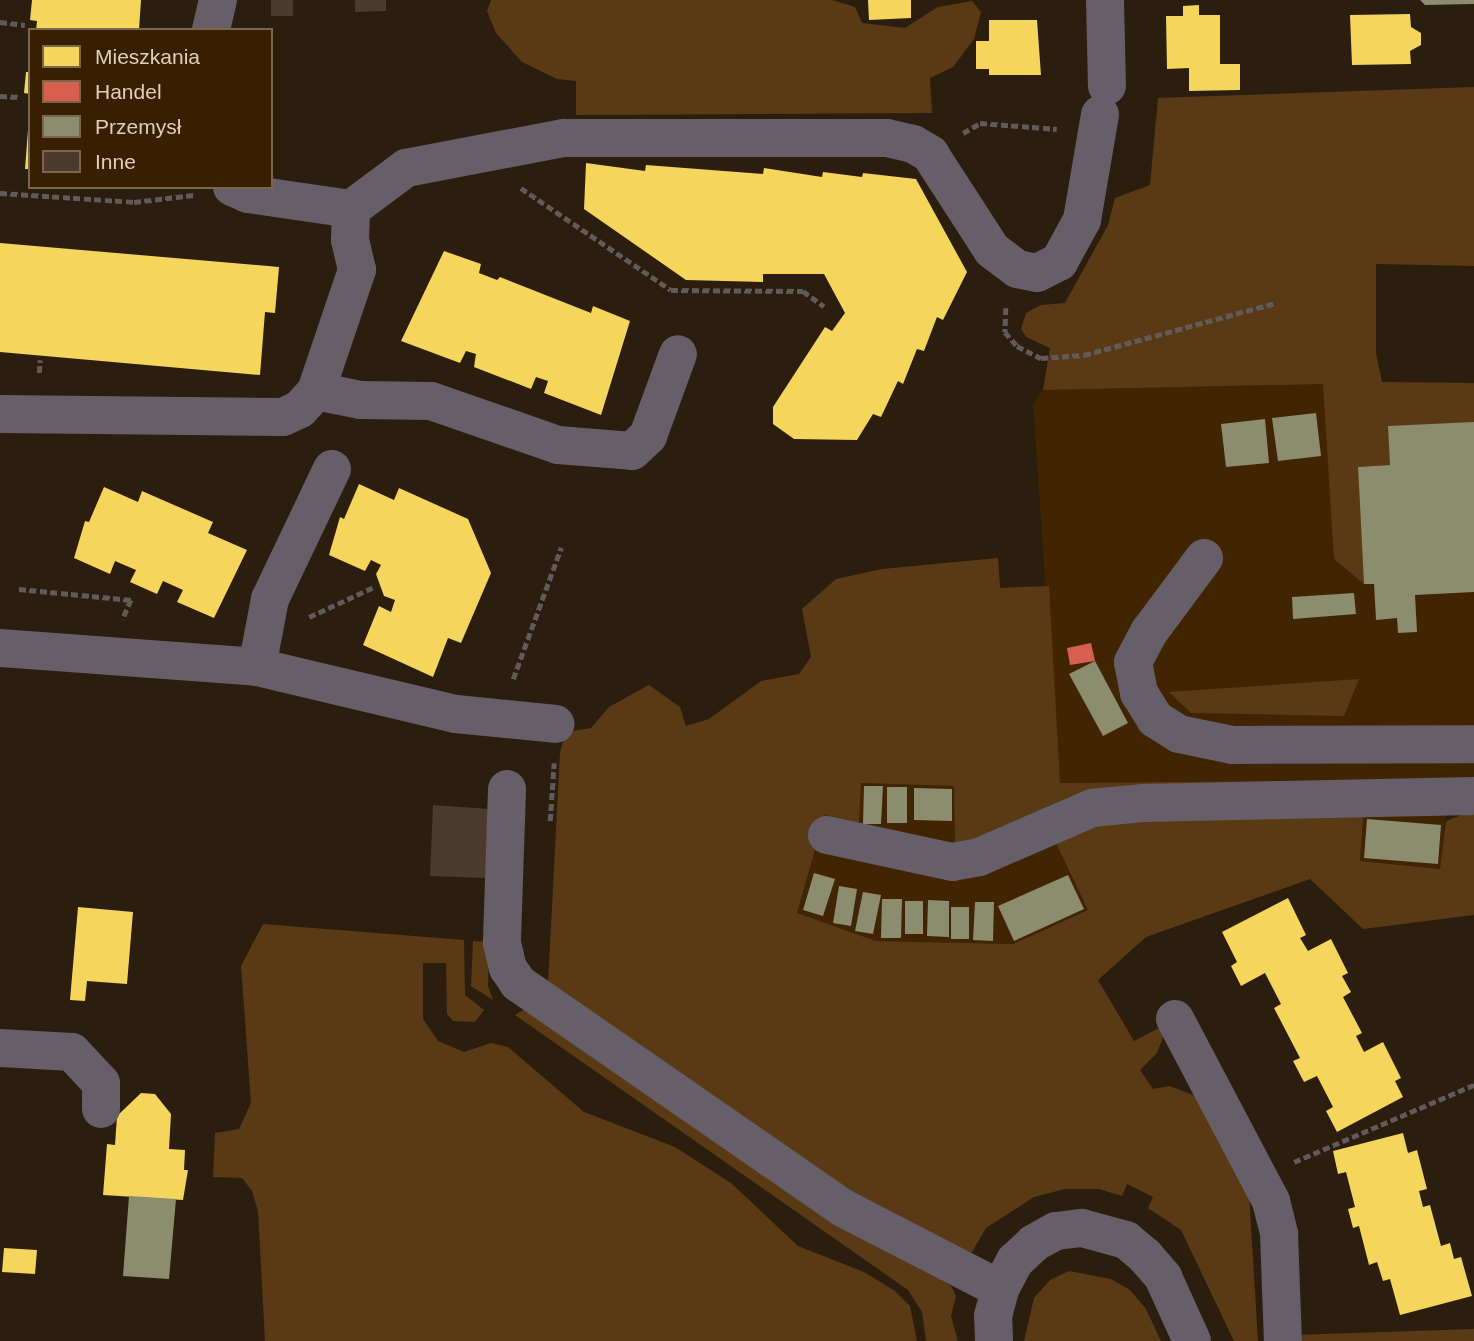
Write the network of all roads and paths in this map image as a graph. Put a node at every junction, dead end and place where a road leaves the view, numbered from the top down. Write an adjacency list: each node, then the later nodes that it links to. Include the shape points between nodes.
1 (218, 0): 5 (street)
2 (1105, 0): 8 (street)
3 (0, 22): 4 (path)
4 (25, 25)
5 (211, 28)
6 (0, 96): 7 (path)
7 (19, 97)
8 (1101, 111): 9 (path, via 980,123); 14 (street, via 1082,220 1059,262 1037,273)
9 (930, 154): 13 (street, via 887,138 564,138 406,168); 14 (street, via 992,250)
10 (515, 184): 16 (path, via 671,290 803,291)
11 (215, 191): 12 (path, via 134,202); 13 (street)
12 (0, 194)
13 (351, 209): 18 (street, via 350,240 357,270)
14 (1017, 269): 15 (path, via 1005,311 1005,332 1017,346 1041,358 1084,355)
15 (1275, 303)
16 (824, 306)
17 (678, 354): 18 (street, via 648,436 632,451 558,445 431,401 360,400)
18 (316, 391): 19 (street, via 300,409 283,417)
19 (0, 414)
20 (332, 469): 28 (street, via 271,599)
21 (561, 548): 29 (path)
22 (1203, 558): 31 (street, via 1133,662 1139,693 1155,719 1179,734 1232,745)
23 (374, 587): 26 (path)
24 (19, 589): 25 (path, via 131,600)
25 (125, 613)
26 (304, 619)
27 (0, 648): 28 (street)
28 (257, 667): 29 (street, via 456,714)
29 (499, 719): 30 (street)
30 (556, 724)
31 (1474, 744)
32 (507, 789): 40 (street, via 502,943 508,968 518,983 843,1208)
33 (1474, 796): 34 (street, via 1092,808 979,857 953,862)
34 (827, 835)
35 (1175, 1018): 39 (street)
36 (0, 1048): 38 (street, via 72,1052 101,1083)
37 (1474, 1085): 39 (path)
38 (102, 1109)
39 (1260, 1176): 43 (street, via 1279,1234)
40 (1000, 1289): 41 (street); 42 (street, via 1015,1261 1034,1243 1056,1231 1104,1231 1126,1240 1163,1277)
41 (993, 1341)
42 (1192, 1341)
43 (1283, 1341)

